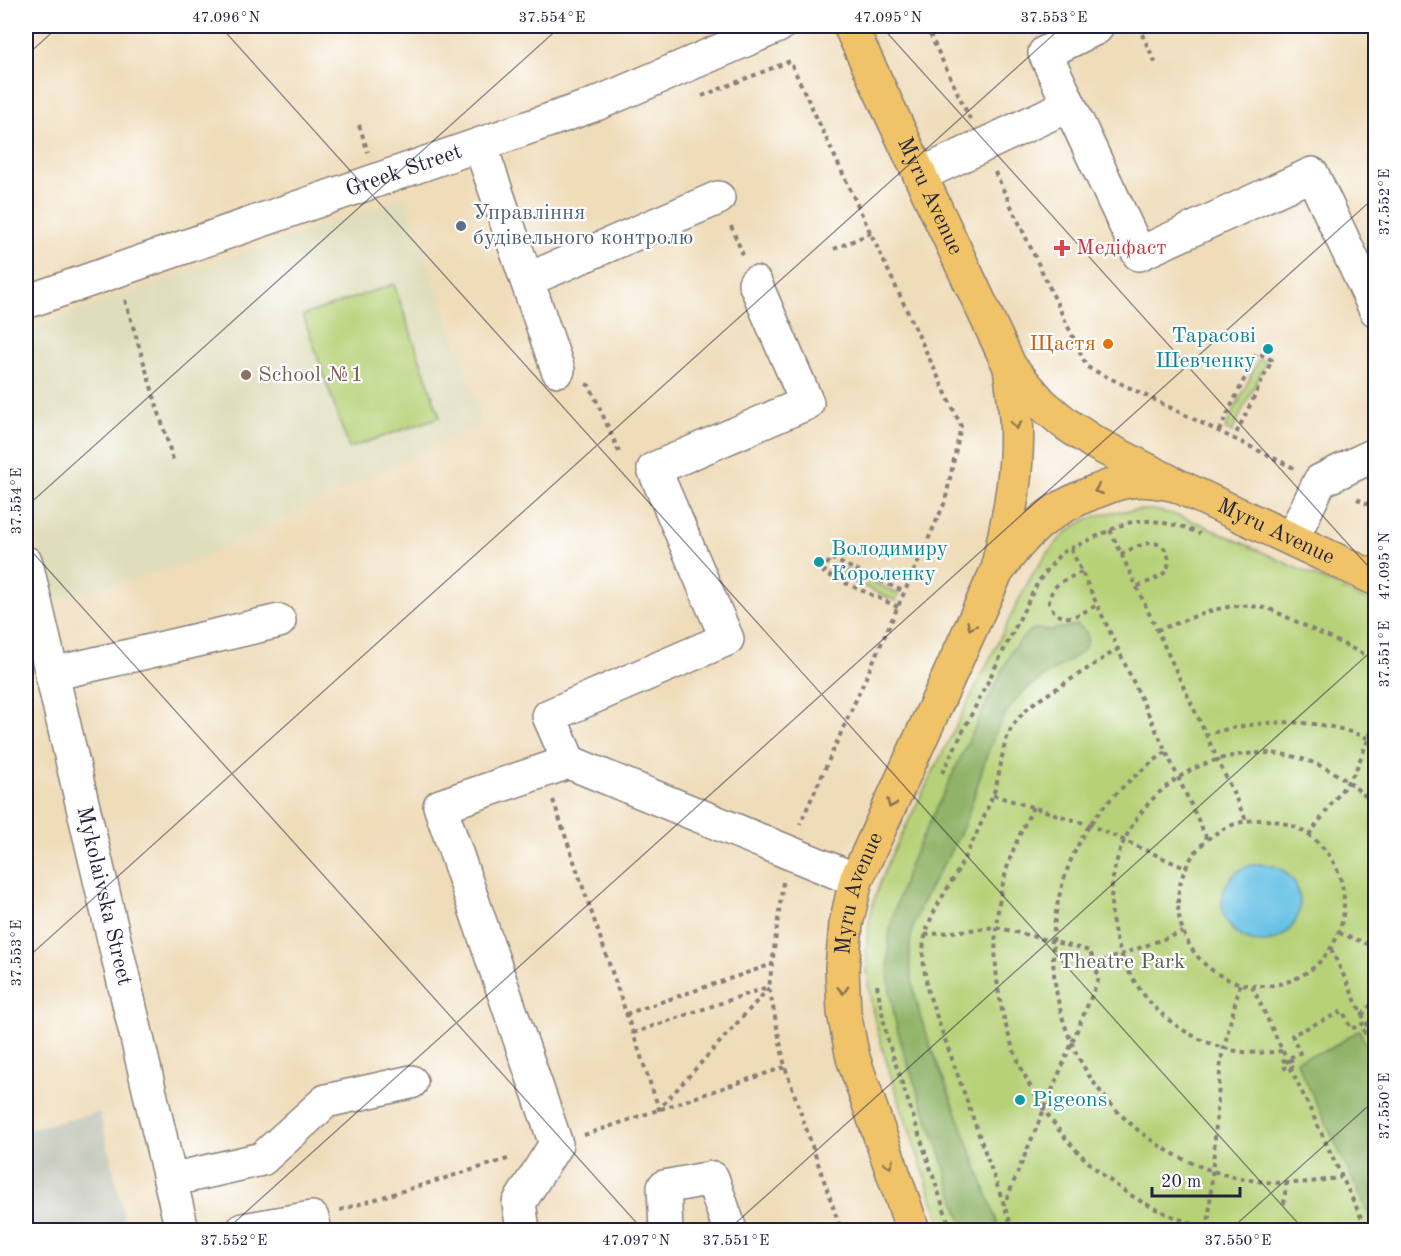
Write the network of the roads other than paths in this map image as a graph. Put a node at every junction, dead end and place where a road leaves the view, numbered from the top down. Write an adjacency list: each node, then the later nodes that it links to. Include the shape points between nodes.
1 (778, 26): 5 (street, Greek Street, via 596,104)
2 (850, 26): 6 (main road, Myru Avenue)
3 (1096, 28): 4 (street, via 1045,53)
4 (1069, 105): 6 (street); 11 (street, via 1139,254 1312,174)
5 (480, 145): 8 (street); 10 (street, Greek Street)
6 (920, 175): 12 (main road, Myru Avenue)
7 (718, 198): 8 (street)
8 (527, 280): 13 (street)
9 (755, 283): 22 (street, via 807,403 654,469 727,639 549,716)
10 (26, 303)
11 (1376, 310)
12 (1010, 367): 15 (main road, Myru Avenue, via 1042,404 1066,424); 18 (main road, Myru Avenue, one-way to 18, via 1016,418 1015,471)
13 (558, 370)
14 (1376, 454): 16 (street, via 1320,481)
15 (1176, 484): 16 (main road, Myru Avenue); 18 (main road, Myru Avenue, one-way to 18, via 1125,482 1074,500 1035,525)
16 (1292, 539): 19 (main road, Myru Avenue)
17 (26, 563): 21 (street, Mykolaivska Street)
18 (996, 573): 23 (main road, Myru Avenue, one-way to 23)
19 (1376, 579)
20 (279, 621): 21 (street)
21 (52, 674): 25 (street, Mykolaivska Street)
22 (556, 767): 23 (street); 29 (street, via 440,806 556,1144 519,1203)
23 (856, 880): 32 (main road, Myru Avenue, one-way to 32, via 846,924 844,1013 853,1058)
24 (411, 1082): 25 (street, via 326,1101 262,1159)
25 (170, 1180): 27 (street, Mykolaivska Street)
26 (313, 1224): 28 (street)
27 (182, 1230)
28 (243, 1230)
29 (524, 1230)
30 (666, 1230): 31 (street, via 664,1187 712,1179)
31 (729, 1230)
32 (913, 1230)

